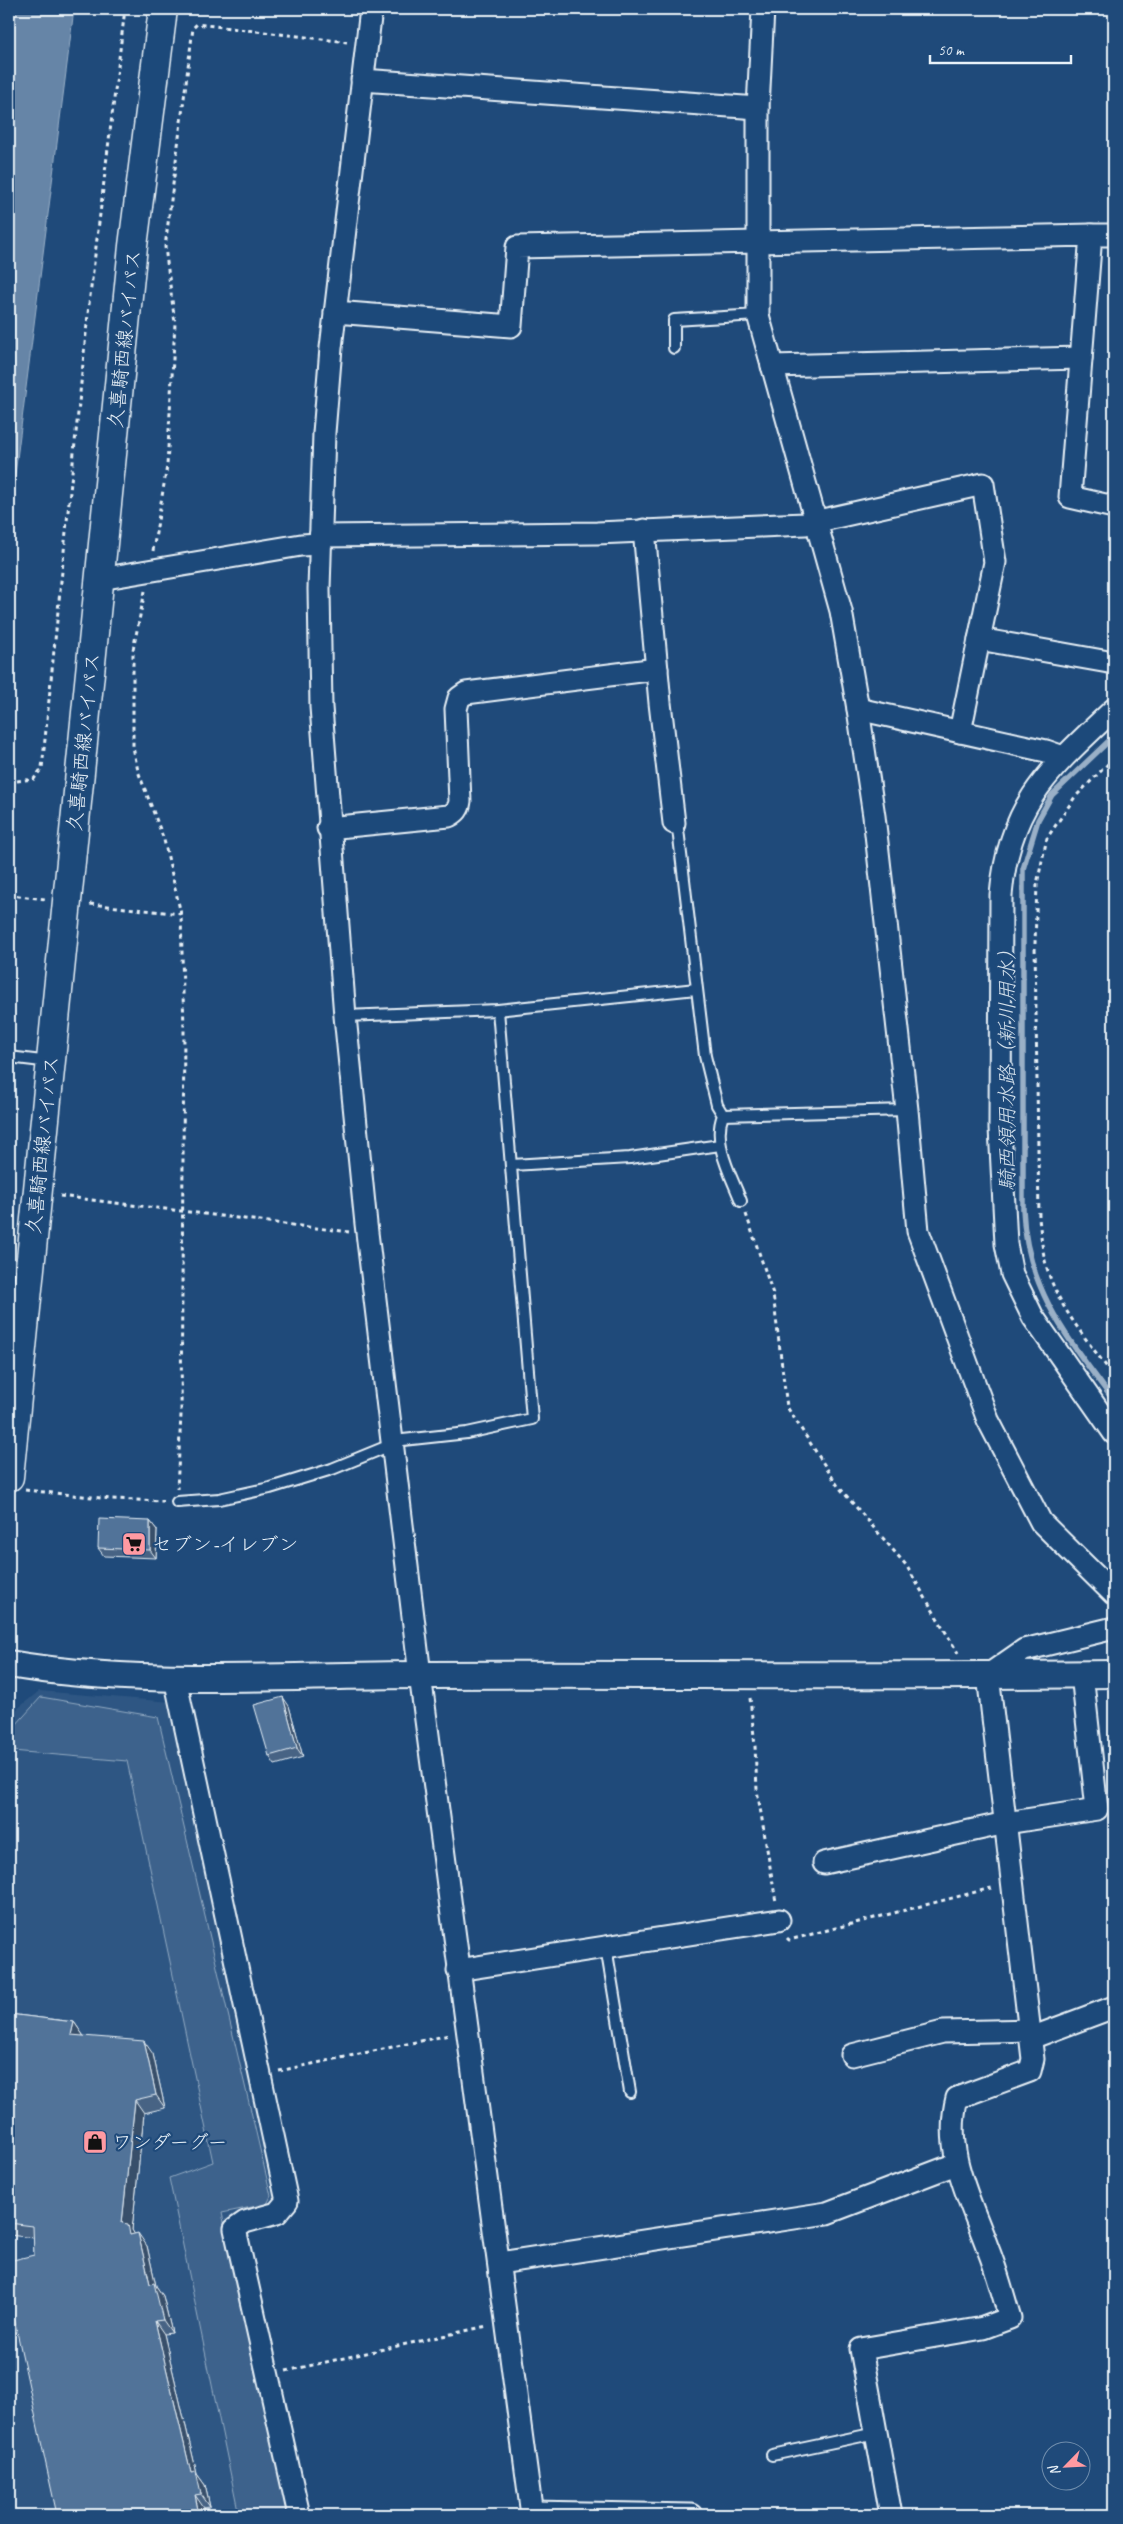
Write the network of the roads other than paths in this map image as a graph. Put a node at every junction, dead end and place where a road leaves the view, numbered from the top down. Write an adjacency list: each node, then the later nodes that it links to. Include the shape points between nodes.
1 (164, 9): 18 (main road, 久喜騎西線バイパス, via 133,246)
2 (371, 9): 4 (street)
3 (763, 9): 5 (street)
4 (362, 80): 5 (street); 9 (street)
5 (758, 108): 8 (street)
6 (1091, 235): 7 (street); 8 (street); 12 (street)
7 (1114, 235)
8 (758, 243): 9 (street, via 517,247 511,326); 10 (street)
9 (335, 312): 17 (street, via 324,433)
10 (758, 315): 11 (lane, via 674,320); 13 (street)
11 (674, 348)
12 (1081, 358): 13 (street); 14 (street, via 1070,497)
13 (772, 366): 15 (street)
14 (1114, 507)
15 (817, 522): 16 (street); 19 (street, via 983,484 995,562); 22 (street, via 841,611)
16 (644, 530): 17 (street); 21 (street)
17 (320, 540): 18 (street); 27 (street, via 319,661)
18 (100, 579): 32 (main road, 久喜騎西線バイパス)
19 (979, 639): 20 (street); 24 (street)
20 (1114, 663)
21 (657, 669): 26 (street); 27 (street, via 466,693 459,698 456,709 460,801 455,813)
22 (858, 709): 24 (street); 33 (street, via 874,816)
23 (1114, 709): 25 (street)
24 (960, 732): 25 (street)
25 (1063, 757): 38 (street, via 1028,803 1009,844 1004,865 1001,894 1000,1128 1006,1244 1012,1274 1033,1317)
26 (674, 823): 28 (lane, via 678,830)
27 (328, 828): 30 (street)
28 (696, 990): 29 (lane); 34 (lane, via 705,1056 716,1105)
29 (498, 1010): 30 (lane); 36 (lane)
30 (345, 1016): 39 (street)
31 (9, 1057): 32 (lane)
32 (51, 1062): 40 (main road, 久喜騎西線バイパス)
33 (907, 1110): 34 (lane); 42 (street, via 918,1232 988,1420 1041,1522)
34 (722, 1115): 35 (lane)
35 (720, 1145): 36 (lane, via 630,1158); 37 (lane)
36 (512, 1165): 39 (lane, via 532,1419 466,1433 403,1440)
37 (741, 1201)
38 (1114, 1433)
39 (392, 1445): 41 (lane, via 332,1470 270,1488 219,1499); 47 (street)
40 (16, 1483)
41 (177, 1502)
42 (1114, 1594)
43 (1114, 1628): 48 (street, via 1024,1650)
44 (9, 1664): 49 (street, via 112,1676)
45 (1082, 1674): 46 (street); 48 (street); 50 (street, via 1097,1809)
46 (1114, 1674)
47 (420, 1675): 48 (street); 49 (street); 54 (street)
48 (980, 1675): 50 (street)
49 (176, 1678): 64 (street, via 287,2201 277,2213 245,2222 235,2229)
50 (1006, 1823): 51 (street); 56 (street)
51 (824, 1863)
52 (779, 1920): 53 (street)
53 (606, 1947): 54 (street); 58 (lane)
54 (458, 1970): 60 (street)
55 (1112, 2009): 56 (street)
56 (1030, 2034): 57 (street, via 943,2032); 59 (street, via 1033,2059 1030,2071 957,2098 952,2119)
57 (852, 2055)
58 (630, 2092)
59 (956, 2164): 60 (street, via 827,2213); 61 (street, via 989,2250 1010,2318 983,2328 861,2349)
60 (500, 2263): 63 (street)
61 (876, 2433): 62 (lane); 66 (street)
62 (772, 2455)
63 (532, 2514): 65 (street)
64 (299, 2515)
65 (691, 2515)
66 (890, 2515)

